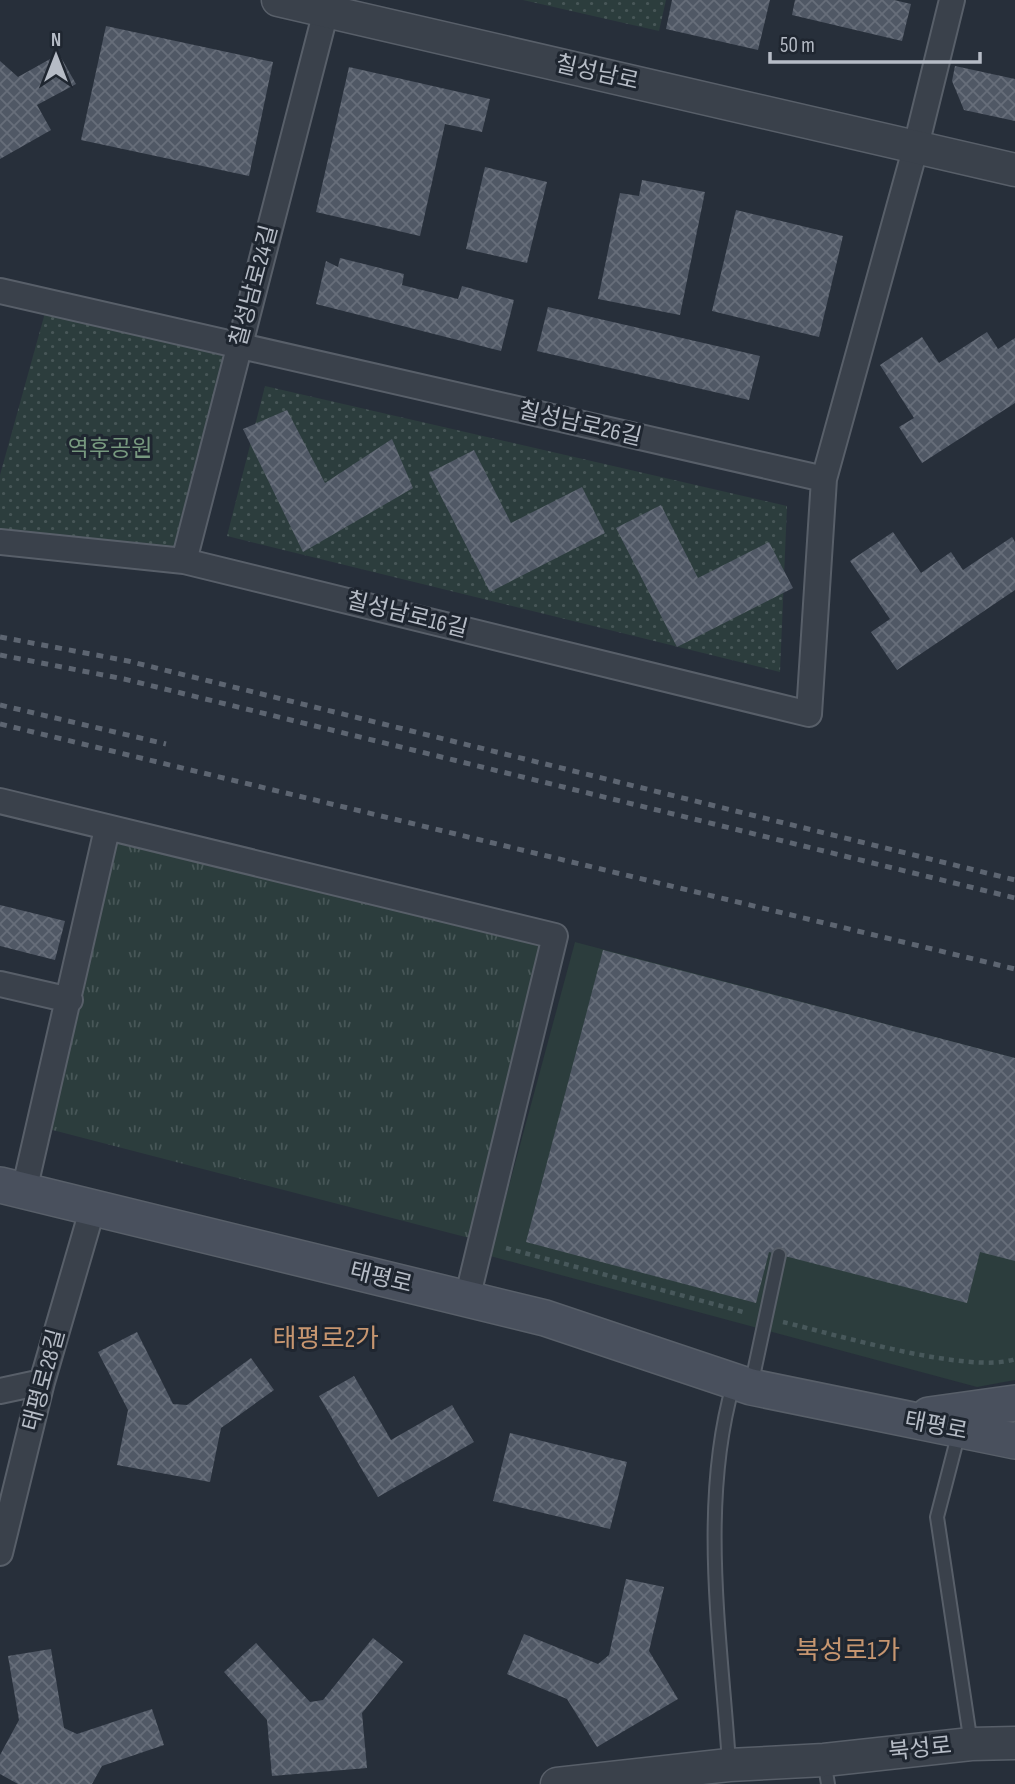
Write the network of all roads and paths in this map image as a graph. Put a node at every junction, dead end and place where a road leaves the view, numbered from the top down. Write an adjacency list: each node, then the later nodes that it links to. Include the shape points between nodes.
1 (278, 0): 3 (street, 칠성남로)
2 (952, 0): 4 (street)
3 (326, 11): 4 (street, 칠성남로); 7 (street, 칠성남로24길)
4 (916, 146): 5 (street, 칠성남로); 8 (street)
5 (1015, 170)
6 (0, 292): 7 (street, 칠성남로26길)
7 (239, 346): 8 (street, 칠성남로26길); 10 (street, 칠성남로24길)
8 (824, 479): 10 (street, 칠성남로16길, via 809,714)
9 (0, 542): 10 (street, 칠성남로16길)
10 (184, 561)
11 (0, 801): 12 (street)
12 (107, 829): 14 (street, 태평로); 18 (street, via 555,936)
13 (0, 984): 14 (street)
14 (70, 1000): 15 (street, 태평로)
15 (12, 1188): 16 (main road, 태평로)
16 (93, 1207): 18 (main road, 태평로); 19 (street, 태평로28길)
17 (779, 1255): 20 (lane)
18 (467, 1299): 20 (main road, 태평로, via 545,1318)
19 (42, 1382): 21 (street); 26 (street, 태평로28길)
20 (742, 1384): 23 (main road, 태평로); 30 (lane, via 724,1415 713,1506)
21 (0, 1391)
22 (1015, 1403): 23 (main road)
23 (900, 1419): 24 (main road, 태평로)
24 (959, 1431): 25 (main road, 태평로); 28 (lane, via 937,1517)
25 (1015, 1441)
26 (0, 1553)
27 (1015, 1743): 28 (street, 북성로)
28 (971, 1744): 29 (street, 북성로)
29 (826, 1772): 30 (street, 북성로)
30 (730, 1774): 31 (street, 북성로)
31 (557, 1784)

